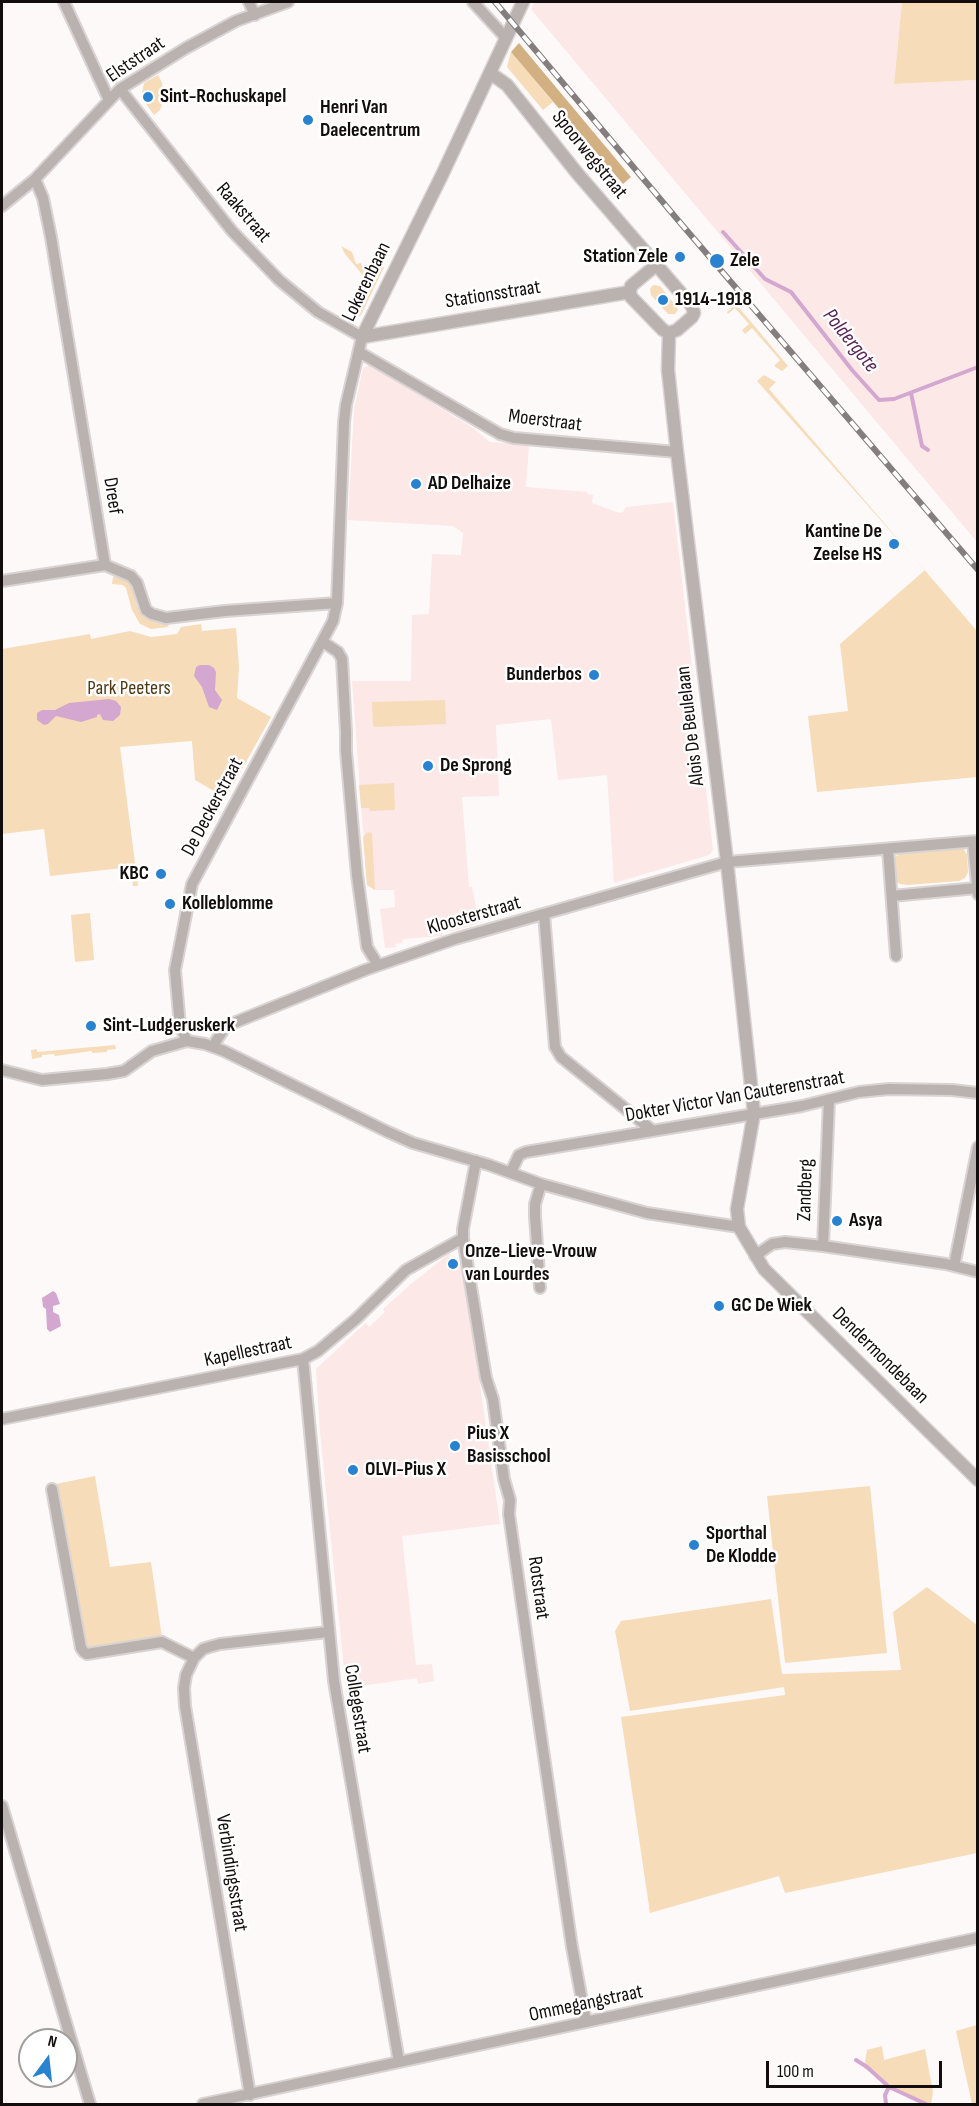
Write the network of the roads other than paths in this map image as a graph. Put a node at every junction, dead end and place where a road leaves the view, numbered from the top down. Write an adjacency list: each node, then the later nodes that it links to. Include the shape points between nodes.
1 (64, 2): 10 (street)
2 (249, 2): 6 (street)
3 (288, 2): 6 (street, Elststraat)
4 (473, 2): 7 (street)
5 (523, 2): 7 (street, Lokerenbaan)
6 (255, 15): 9 (street, Elststraat, via 186,48)
7 (506, 38): 8 (street, Lokerenbaan)
8 (490, 73): 13 (street, Spoorwegstraat, via 507,85); 16 (street, Lokerenbaan)
9 (120, 89): 10 (street, Elststraat); 16 (street, Raakstraat, via 232,231 279,280 318,312)
10 (109, 100): 11 (street, Elststraat)
11 (35, 179): 12 (street, Elststraat); 19 (street, Dreef, via 51,237)
12 (2, 206)
13 (656, 266): 14 (street, via 631,286); 15 (street, Spoorwegstraat, via 694,313)
14 (630, 292): 15 (street); 16 (street, Stationsstraat)
15 (669, 333): 18 (street, Alois De Beulelaan, via 668,370)
16 (362, 337): 17 (street, Lokerenbaan)
17 (359, 352): 18 (street, Moerstraat, via 486,428 514,438); 21 (street, Lokerenbaan, via 344,422)
18 (677, 452): 25 (street, Alois De Beulelaan)
19 (105, 565): 20 (street); 21 (street, via 131,576 146,610 161,617)
20 (2, 581)
21 (337, 603): 22 (street, De Deckerstraat)
22 (323, 642): 31 (street, via 342,658 357,876 367,947); 32 (street, De Deckerstraat, via 192,884 175,970 180,1026)
23 (975, 842): 24 (street); 26 (street)
24 (888, 849): 25 (street); 28 (street)
25 (727, 862): 29 (street); 37 (street, Alois De Beulelaan)
26 (977, 888): 27 (street); 28 (street)
27 (978, 894)
28 (892, 896): 30 (street)
29 (544, 914): 31 (street, Kloosterstraat); 38 (street, Kloosterstraat, via 555,1047 561,1057)
30 (896, 956)
31 (378, 965): 33 (street, Kloosterstraat, via 226,1026)
32 (187, 1041): 33 (street); 34 (street, via 152,1051 124,1071 107,1074 42,1080)
33 (214, 1047): 40 (street, via 388,1132)
34 (2, 1070)
35 (978, 1093): 36 (street, Dokter Victor Van Cauterenstraat, via 889,1089)
36 (829, 1100): 37 (street, Dokter Victor Van Cauterenstraat); 45 (street, Zandberg)
37 (754, 1113): 38 (street, Dokter Victor Van Cauterenstraat); 43 (street, via 737,1209)
38 (653, 1131): 41 (street, Dokter Victor Van Cauterenstraat, via 526,1152 519,1155)
39 (978, 1147): 47 (street)
40 (476, 1161): 41 (street); 44 (street, Rotstraat)
41 (511, 1172): 42 (street)
42 (541, 1184): 43 (street, via 647,1213); 49 (street, via 535,1204)
43 (739, 1227): 46 (street, Dendermondebaan)
44 (463, 1238): 50 (street, Kapellestraat, via 406,1270 356,1319); 58 (street, Rotstraat, via 510,1500 530,1661)
45 (823, 1246): 46 (street, Zandberg, via 779,1242); 47 (street)
46 (755, 1256): 52 (street, Dendermondebaan)
47 (954, 1266): 48 (street)
48 (978, 1272)
49 (540, 1288)
50 (303, 1359): 51 (street, Kapellestraat); 54 (street, Collegestraat)
51 (2, 1419)
52 (978, 1480)
53 (52, 1489): 55 (street, via 84,1652 162,1642)
54 (328, 1632): 55 (street, via 220,1644); 59 (street, Collegestraat)
55 (194, 1658): 60 (street, Verbindingsstraat, via 186,1675 185,1706)
56 (2, 1806): 61 (street)
57 (978, 1938): 58 (street, Ommegangstraat)
58 (586, 2022): 59 (street, Ommegangstraat)
59 (399, 2062): 60 (street, Ommegangstraat)
60 (250, 2095): 62 (street, Ommegangstraat)
61 (90, 2104)
62 (202, 2104)

